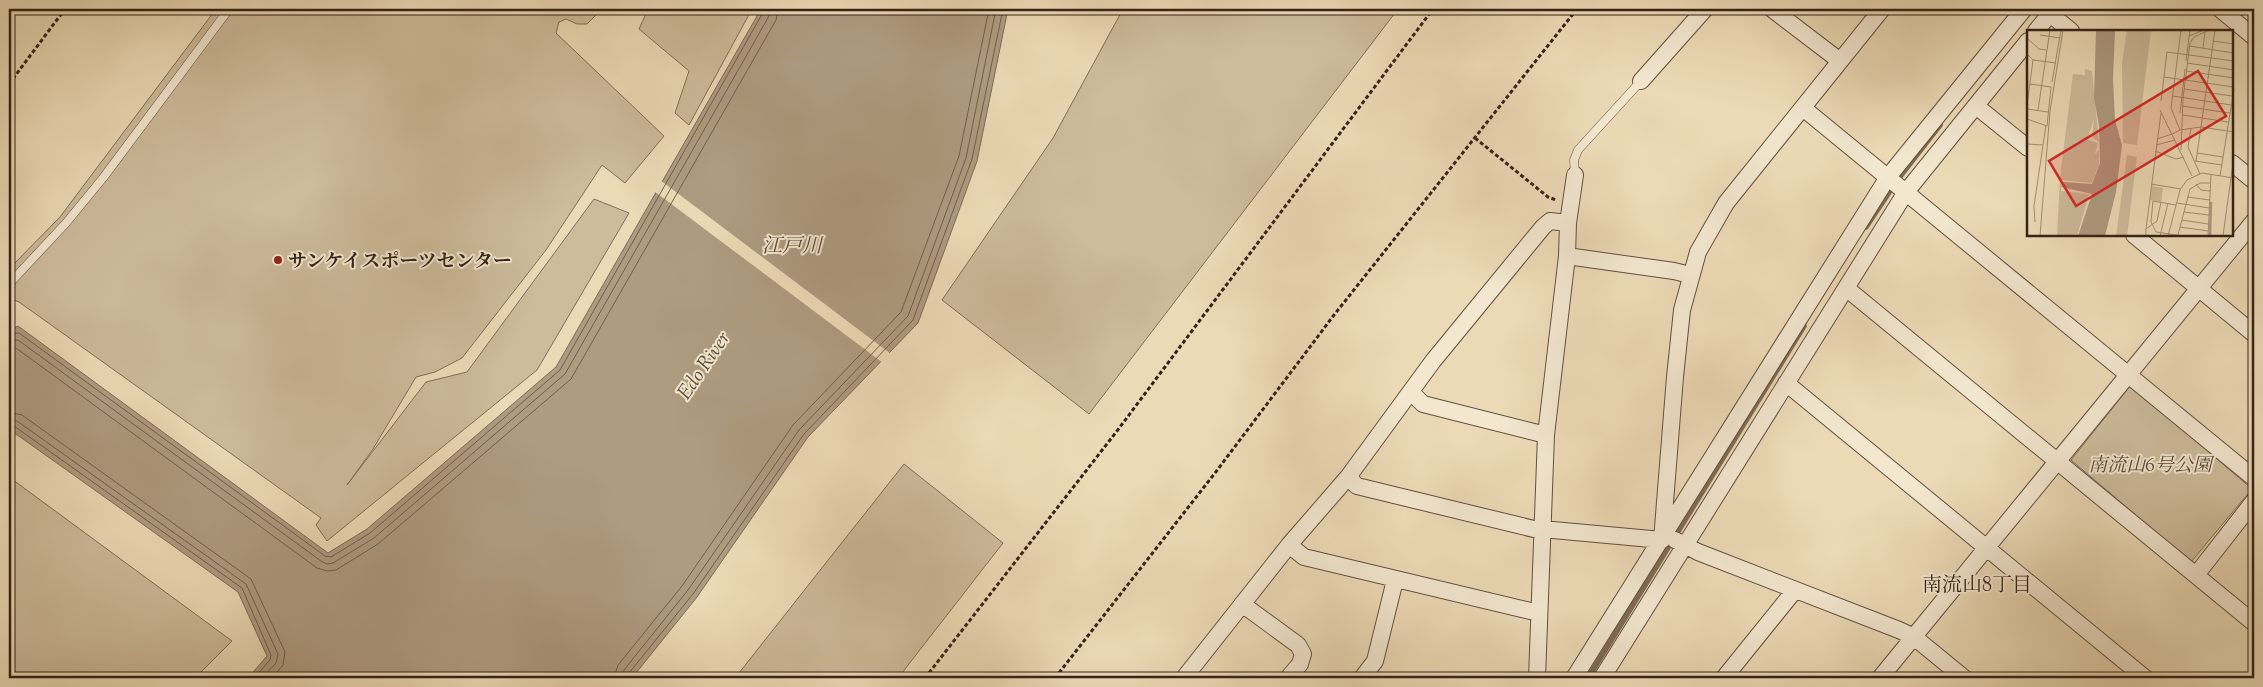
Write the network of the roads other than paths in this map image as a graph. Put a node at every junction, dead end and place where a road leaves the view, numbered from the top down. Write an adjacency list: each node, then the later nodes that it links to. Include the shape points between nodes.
1 (228, 9): 27 (lane, via 102,178 66,223)
2 (1705, 9): 13 (street)
3 (1772, 9): 12 (street)
4 (1882, 9): 12 (street)
5 (2024, 9): 19 (street)
6 (2220, 9): 10 (street)
7 (2049, 10): 8 (street); 9 (street)
8 (2037, 30)
9 (2070, 30)
10 (2254, 37)
11 (2027, 42): 14 (street)
12 (1840, 61): 15 (street)
13 (1641, 81): 18 (lane, via 1578,150 1574,160)
14 (1976, 106): 16 (street); 21 (street)
15 (1803, 108): 19 (street); 26 (street, via 1726,203 1698,252)
16 (2027, 147)
17 (2233, 164): 20 (street)
18 (1575, 174): 23 (street)
19 (1888, 177): 21 (street); 40 (street)
20 (2254, 181)
21 (1906, 192): 28 (street); 31 (street)
22 (2254, 221): 29 (street)
23 (1568, 223): 25 (street); 33 (street, via 1550,221 1543,227)
24 (2135, 236): 29 (street)
25 (1567, 256): 26 (street); 34 (street)
26 (1690, 275): 40 (street, via 1674,376)
27 (9, 284)
28 (1846, 288): 32 (street); 35 (street)
29 (2199, 288): 30 (street); 31 (street)
30 (2254, 334)
31 (2128, 374): 35 (street); 37 (street)
32 (1786, 383): 42 (street); 43 (street)
33 (1410, 392): 34 (street, via 1423,404); 36 (street)
34 (1546, 435): 39 (street)
35 (2058, 461): 43 (street); 44 (street)
36 (1348, 477): 39 (street, via 1356,486); 41 (street)
37 (2254, 478)
38 (2254, 501): 44 (street)
39 (1542, 530): 40 (street); 48 (street)
40 (1664, 538): 42 (street); 55 (street)
41 (1289, 545): 45 (street, via 1304,557); 47 (street)
42 (1684, 545): 46 (street); 56 (street)
43 (1986, 548): 50 (street); 60 (street)
44 (2196, 575): 49 (street)
45 (1395, 580): 48 (street); 53 (street, via 1375,661)
46 (1795, 590): 50 (street); 57 (street)
47 (1242, 604): 51 (street); 52 (street, via 1298,645 1303,654 1300,664)
48 (1539, 613): 54 (street)
49 (2254, 623)
50 (1914, 637): 58 (street); 59 (street)
51 (1184, 678)
52 (1288, 678)
53 (1362, 678)
54 (1537, 678)
55 (1574, 678)
56 (1602, 678)
57 (1724, 678)
58 (1880, 678)
59 (1964, 678)
60 (2145, 678)

